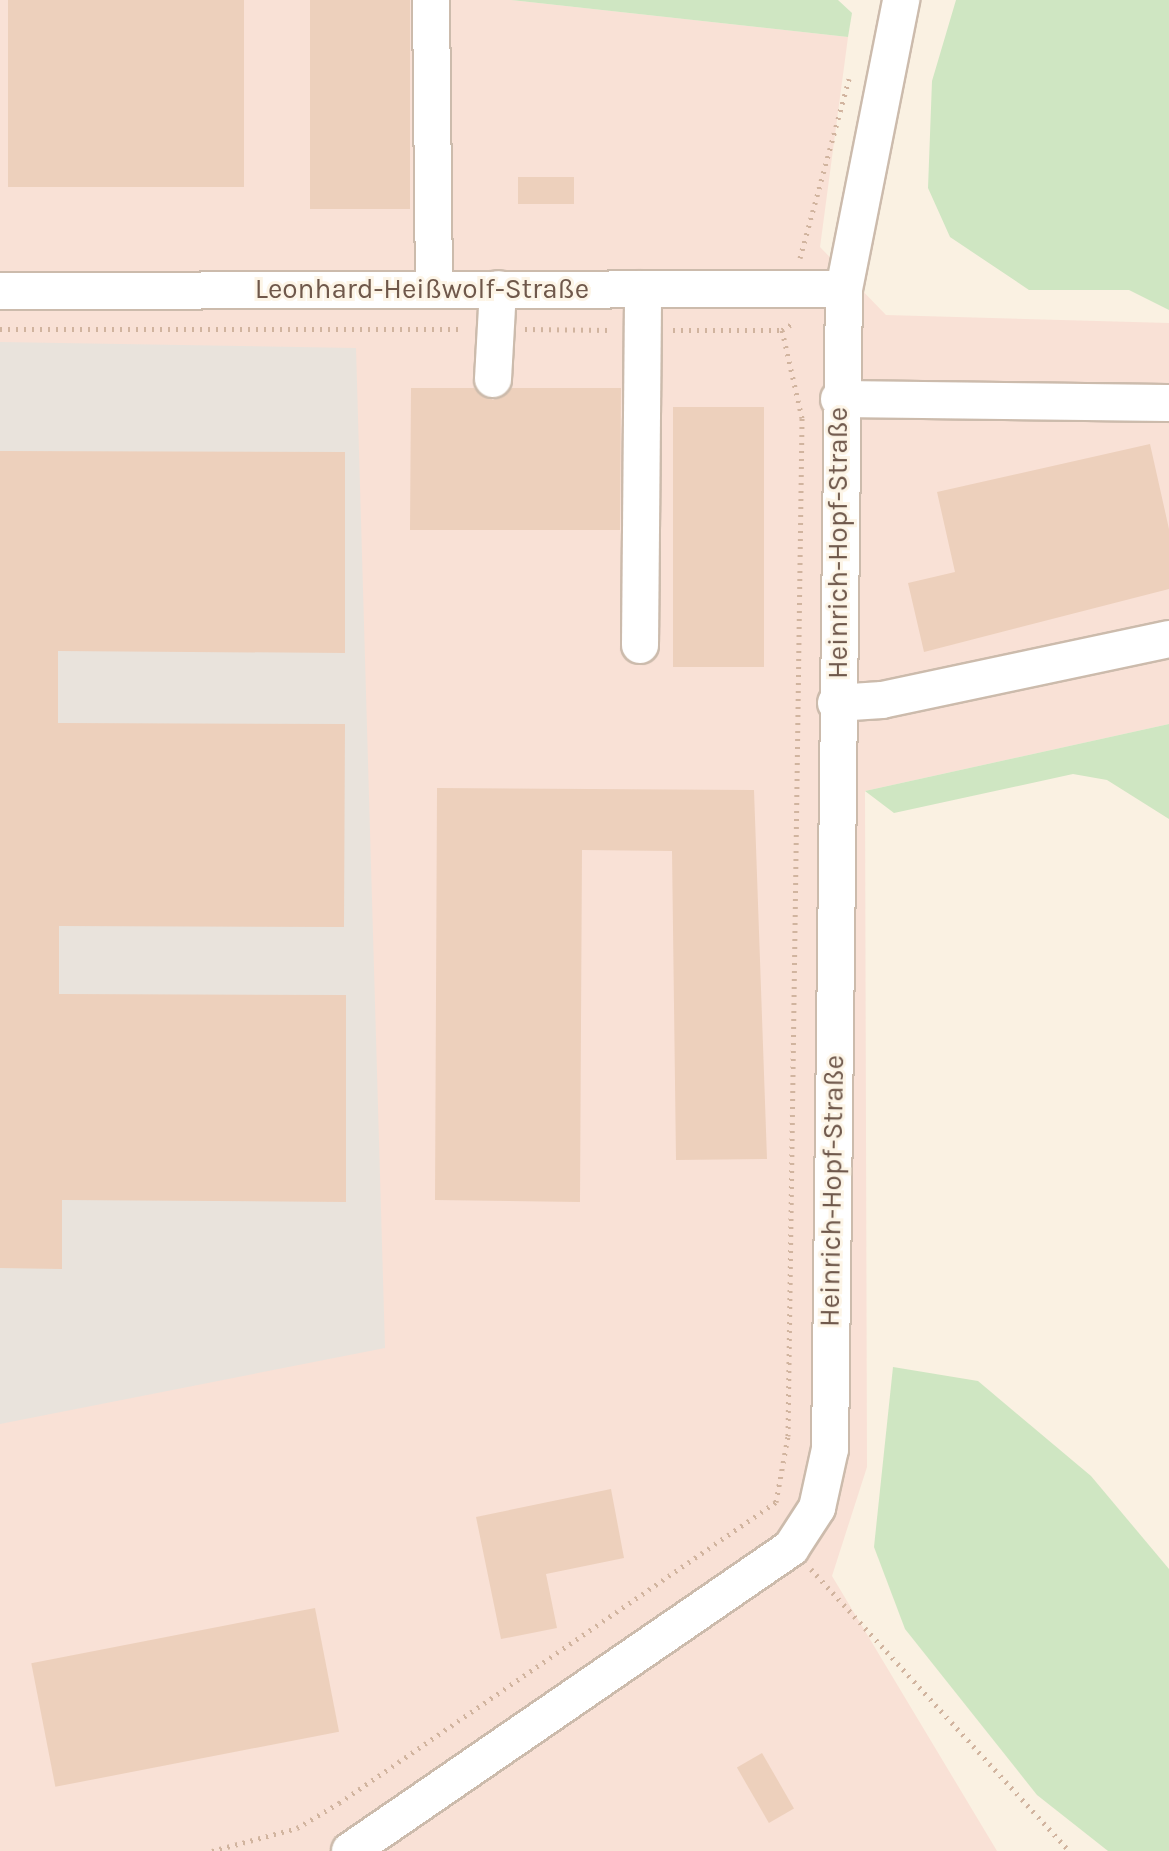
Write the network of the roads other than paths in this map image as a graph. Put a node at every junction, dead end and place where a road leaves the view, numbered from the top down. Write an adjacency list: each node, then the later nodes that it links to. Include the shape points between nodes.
1 (431, 0): 3 (street)
2 (901, 0): 6 (street, Heinrich-Hopf-Straße)
3 (434, 289): 4 (street, Leonhard-Heißwolf-Straße); 7 (street, Leonhard-Heißwolf-Straße)
4 (498, 289): 5 (street, Leonhard-Heißwolf-Straße); 8 (street)
5 (643, 289): 6 (street, Leonhard-Heißwolf-Straße); 12 (street)
6 (844, 289): 9 (street, Heinrich-Hopf-Straße)
7 (0, 291)
8 (493, 379)
9 (839, 399): 10 (street); 13 (street, Heinrich-Hopf-Straße)
10 (1169, 403)
11 (1169, 639): 13 (street, via 882,700)
12 (640, 645)
13 (836, 703): 14 (street, Heinrich-Hopf-Straße, via 830,1449 817,1508 791,1548)
14 (350, 1851)

